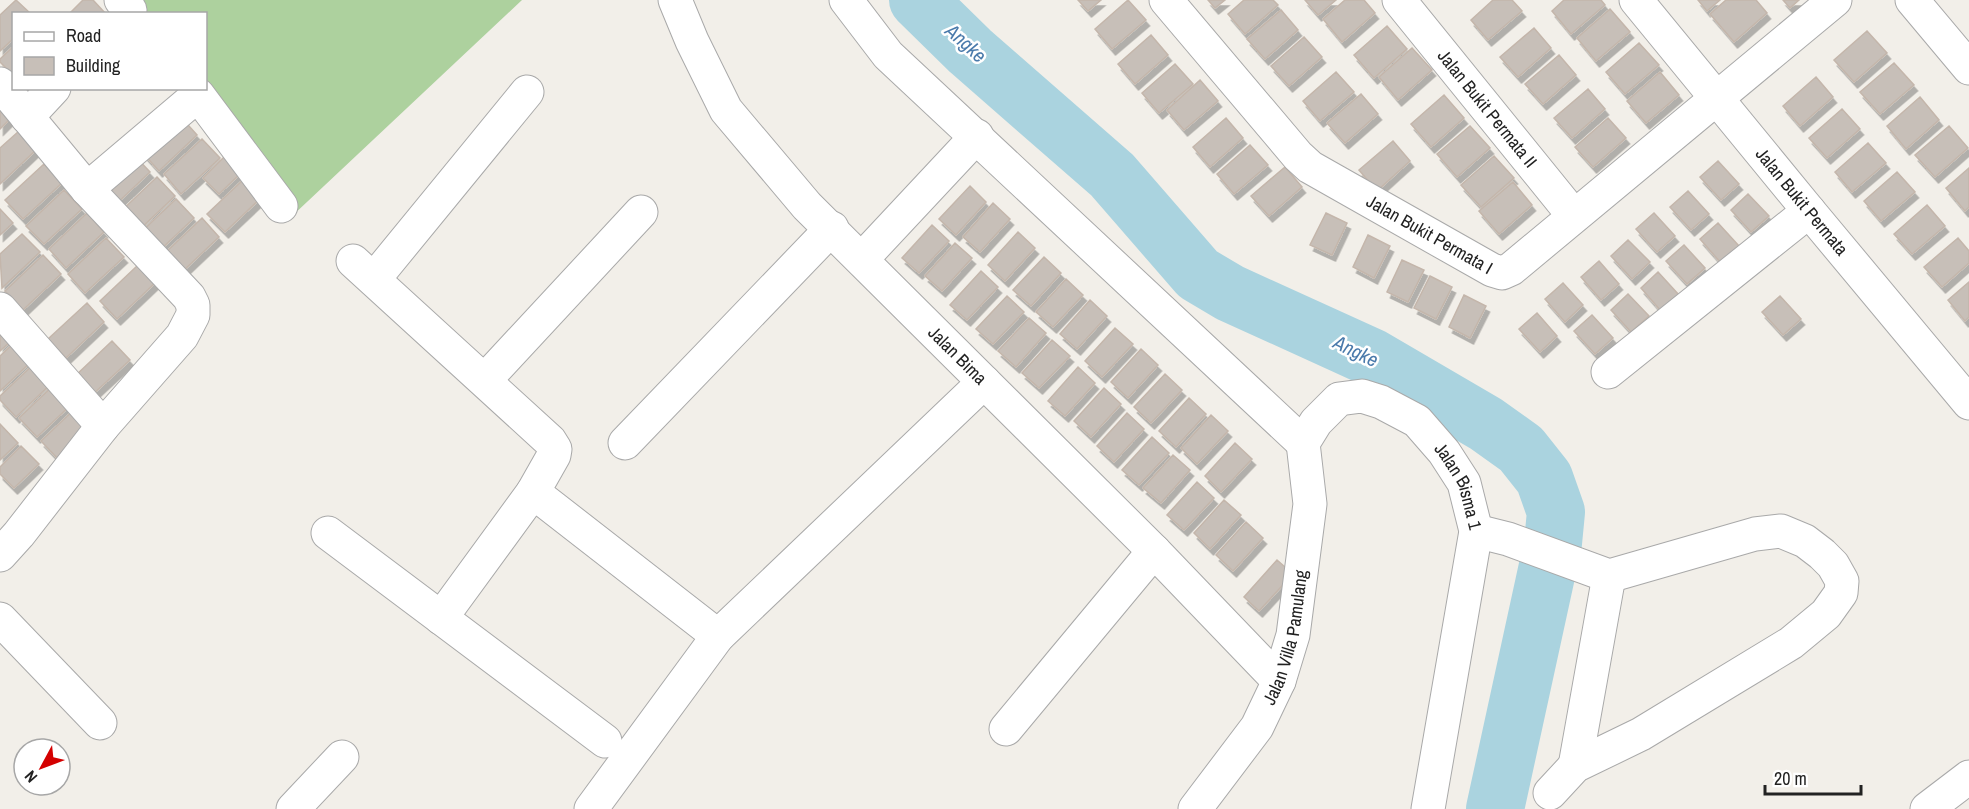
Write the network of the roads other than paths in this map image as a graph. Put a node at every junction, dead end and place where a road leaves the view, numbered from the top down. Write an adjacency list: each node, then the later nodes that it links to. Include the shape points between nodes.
1 (122, 0): 9 (street)
2 (675, 0): 22 (street, Jalan Bima, via 726,110 807,206)
3 (846, 0): 16 (street, via 888,55)
4 (1166, 0): 21 (street, Jalan Bukit Permata I, via 1310,167 1492,270 1502,273 1511,269)
5 (1399, 0): 21 (street, Jalan Bukit Permata II)
6 (1636, 0): 14 (street, Jalan Bukit Permata)
7 (1835, 0): 14 (street, Jalan Bukit Permata I)
8 (1912, 0): 10 (street)
9 (128, 12)
10 (1969, 68)
11 (0, 84): 15 (street)
12 (52, 90): 15 (street)
13 (527, 92): 26 (street, via 363,270)
14 (1716, 96): 19 (street, Jalan Bukit Permata); 21 (street, Jalan Bukit Permata I)
15 (27, 117): 17 (street)
16 (977, 136): 23 (street); 31 (street)
17 (87, 189): 18 (street, via 198,95); 29 (street, via 193,305 193,315 182,336)
18 (281, 206)
19 (1809, 211): 25 (street); 28 (street, Jalan Bukit Permata)
20 (641, 212): 26 (street)
21 (1574, 216)
22 (832, 228): 23 (street, Jalan Bima); 30 (street)
23 (862, 259): 27 (street, Jalan Bima)
24 (0, 309): 29 (street)
25 (1608, 372)
26 (485, 380): 32 (street, via 555,449)
27 (984, 382): 36 (street, Jalan Bima); 40 (street)
28 (1969, 403)
29 (103, 426): 35 (street)
30 (625, 443)
31 (1303, 443): 33 (street, Jalan Bisma 1, via 1339,399 1362,396 1381,402 1417,421 1444,452 1464,483); 41 (street, Jalan Villa Pamulang, via 1310,504 1293,635)
32 (533, 492): 38 (street); 40 (street)
33 (1476, 531): 37 (street); 52 (street, Jalan Bisma 1)
34 (328, 533): 38 (street)
35 (6, 534)
36 (1154, 551): 41 (street, Jalan Bima); 43 (street)
37 (1595, 571): 46 (street); 46 (street, via 1781,531 1805,541 1833,565 1842,581 1842,593 1826,614 1791,644 1641,734)
38 (441, 618): 44 (street)
39 (0, 619): 42 (street)
40 (718, 636): 51 (street)
41 (1279, 681): 49 (street, Jalan Villa Pamulang, via 1257,726)
42 (100, 723)
43 (1006, 729)
44 (605, 741)
45 (342, 757): 50 (street)
46 (1575, 766): 48 (street)
47 (1969, 777): 53 (street)
48 (1550, 793)
49 (1202, 807)
50 (293, 809)
51 (591, 809)
52 (1428, 809)
53 (1927, 809)

